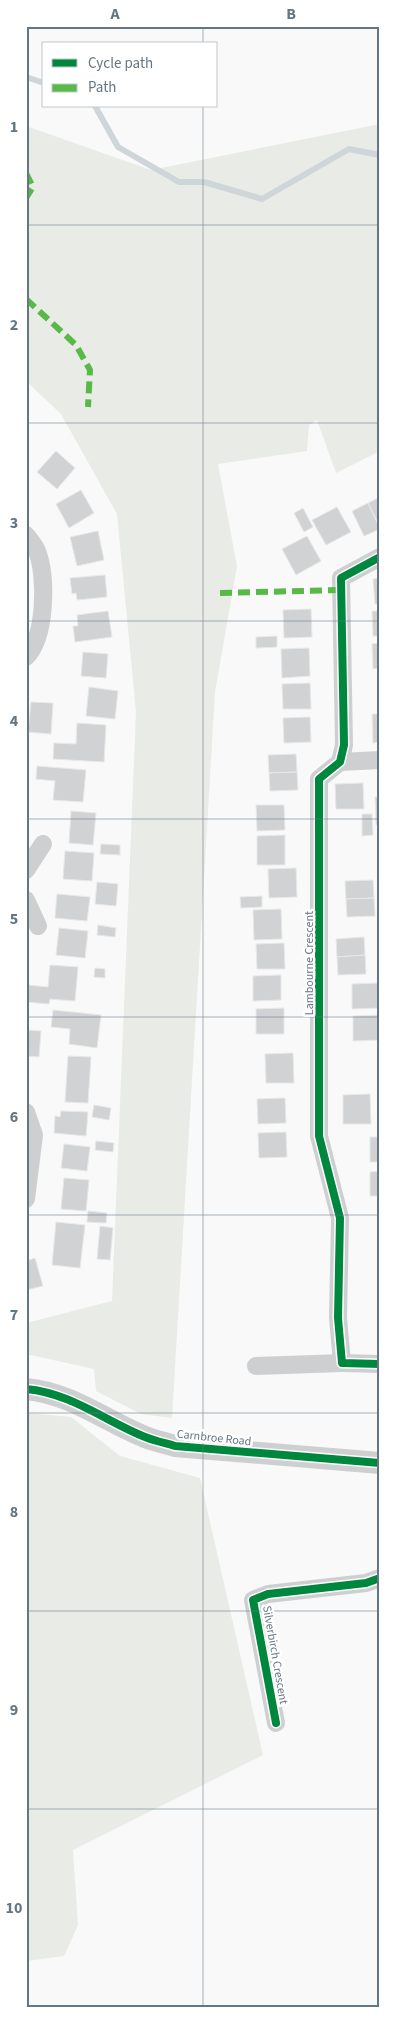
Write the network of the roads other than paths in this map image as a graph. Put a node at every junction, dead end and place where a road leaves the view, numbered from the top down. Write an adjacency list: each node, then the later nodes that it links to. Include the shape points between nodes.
1 (26, 535): 3 (street, via 37,551 44,603 40,630)
2 (380, 557): 5 (street, via 341,578 344,745)
3 (26, 657)
4 (380, 760): 5 (street)
5 (340, 762): 12 (street, Lambourne Crescent, via 319,779 319,1136 340,1218 338,1318)
6 (42, 844): 7 (street)
7 (26, 870)
8 (26, 900): 9 (street)
9 (38, 926)
10 (26, 1112): 11 (street, via 34,1135)
11 (26, 1199)
12 (342, 1363): 13 (street); 14 (street)
13 (380, 1364)
14 (256, 1366)
15 (26, 1390): 16 (street, Carnbroe Road, via 42,1391 74,1401 145,1437 175,1446)
16 (380, 1463)
17 (380, 1578): 18 (street, Silverbirch Crescent, via 268,1594 253,1600)
18 (276, 1723)

